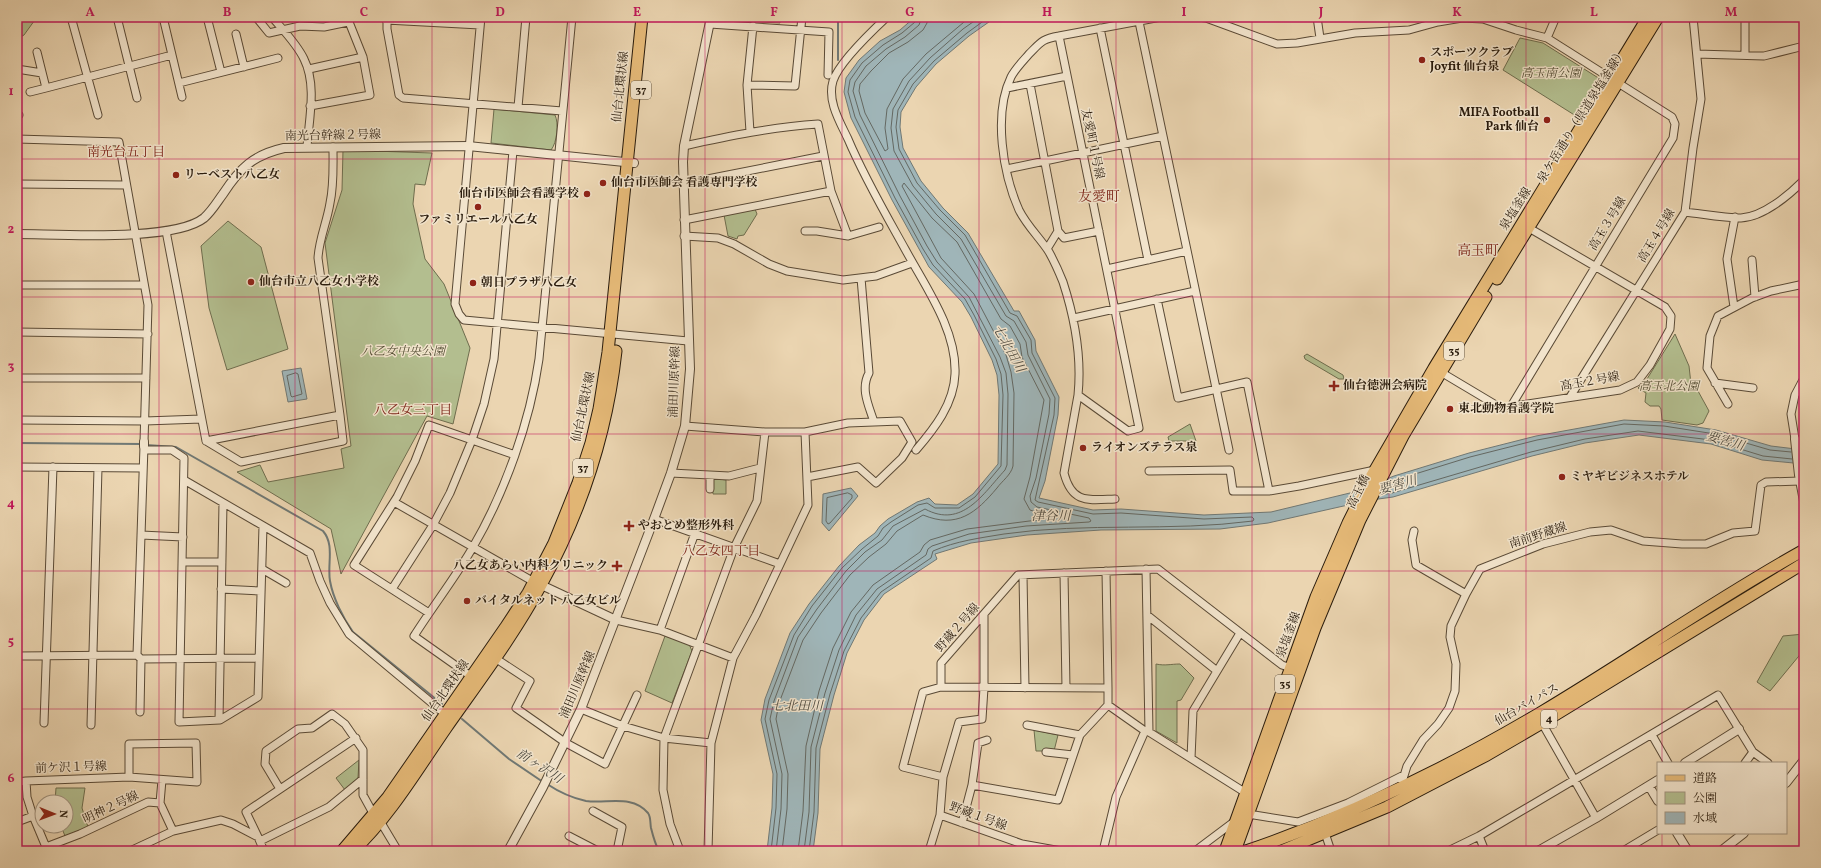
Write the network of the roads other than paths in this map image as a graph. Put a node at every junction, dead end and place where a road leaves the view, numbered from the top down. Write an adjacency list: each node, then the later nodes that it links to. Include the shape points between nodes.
1 (71, 17): 50 (street)
2 (117, 17): 42 (street)
3 (162, 17): 37 (street)
4 (208, 17): 46 (street)
5 (256, 17): 29 (street, via 269,32)
6 (272, 17): 29 (street)
7 (481, 17): 26 (street)
8 (526, 17): 62 (street)
9 (572, 17): 63 (street)
10 (642, 17): 78 (main road, 仙台北環状線 / 37)
11 (648, 17): 78 (main road, 仙台北環状線 / 37)
12 (802, 17): 30 (street)
13 (887, 17): 102 (street, via 837,72 833,81 832,96 862,173)
14 (1161, 17): 23 (street)
15 (1198, 17): 33 (street, via 1277,44)
16 (1317, 17): 33 (street)
17 (1556, 17): 34 (street)
18 (1648, 17): 51 (main road, 泉塩釜線 / 35)
19 (1658, 17): 51 (main road, 泉ケ岳通り（県道泉塩釜線） / 35)
20 (1693, 17): 38 (street, 高玉４号線)
21 (1745, 17): 39 (street)
22 (386, 19): 26 (street); 60 (street, via 399,95 403,98)
23 (1138, 19): 28 (street); 66 (street)
24 (348, 20): 29 (street, via 324,27 300,26); 40 (street)
25 (710, 20): 27 (street); 70 (street, 浦田川原幹線)
26 (480, 25): 60 (street)
27 (752, 26): 30 (street); 54 (street)
28 (1100, 28): 32 (street); 68 (street)
29 (283, 30): 45 (street, via 304,57)
30 (800, 30): 48 (street, via 829,32); 54 (street, via 795,86)
31 (236, 34): 43 (street)
32 (1059, 36): 49 (street, 友愛町１号線); 56 (street, via 1045,39 1022,62 1011,77)
33 (1320, 38): 34 (street, via 1409,30 1462,18 1483,19)
34 (1546, 38): 51 (street)
35 (1804, 46): 39 (street, via 1764,56)
36 (37, 52): 47 (street)
37 (172, 54): 42 (street); 52 (street)
38 (1697, 54): 39 (street); 85 (street, 高玉４号線, via 1701,99 1692,148)
39 (1745, 55)
40 (363, 57): 45 (street); 61 (street, via 370,95)
41 (278, 58): 43 (street)
42 (129, 66): 50 (street); 59 (street)
43 (244, 67): 46 (street)
44 (17, 69): 47 (street)
45 (309, 69): 61 (street)
46 (221, 72): 52 (street)
47 (42, 73): 55 (street)
48 (828, 76)
49 (1067, 76): 53 (street); 74 (street, 友愛町１号線)
50 (87, 77): 55 (street); 64 (street)
51 (1611, 79): 89 (main road, 泉ケ岳通り（県道泉塩釜線） / 35); 103 (street, 高玉３号線, via 1667,113 1675,124 1675,132); 122 (main road, 泉塩釜線 / 35)
52 (179, 83): 58 (street)
53 (1030, 84): 56 (street); 77 (street)
54 (747, 85): 65 (street)
55 (46, 88): 57 (street)
56 (1007, 88): 79 (street, via 1002,142)
57 (30, 92)
58 (182, 97)
59 (137, 98)
60 (472, 103): 62 (street); 69 (street)
61 (310, 106): 71 (street)
62 (518, 107): 63 (street)
63 (562, 111): 75 (street)
64 (98, 115)
65 (750, 132): 70 (street); 76 (street, via 818,124)
66 (1162, 136): 68 (street); 99 (street)
67 (17, 139): 83 (street, via 119,142)
68 (1124, 144): 74 (street); 100 (street)
69 (468, 146): 72 (street, 南光台幹線２号線); 73 (street, 南光台幹線２号線); 116 (street, via 455,304 464,320)
70 (684, 146): 82 (street, 浦田川原幹線)
71 (307, 147): 72 (street, 南光台幹線２号線); 91 (street, 南光台幹線２号線, via 268,151 256,157 234,177 204,218 190,226)
72 (333, 147): 133 (street, via 333,187 318,258)
73 (513, 151): 75 (street, 南光台幹線２号線); 116 (street)
74 (1083, 153): 77 (street); 90 (street, 友愛町１号線)
75 (559, 156): 78 (street, 南光台幹線２号線); 117 (street)
76 (823, 156): 82 (street); 84 (street)
77 (1045, 161): 79 (street); 93 (street)
78 (630, 163): 120 (main road, 仙台北環状線 / 37)
79 (1007, 169): 98 (street, via 1019,210)
80 (1804, 180): 86 (street, via 1785,199 1742,218)
81 (17, 184): 83 (street)
82 (682, 184): 87 (street, 浦田川原幹線)
83 (126, 185): 95 (street)
84 (831, 191): 87 (street); 97 (street)
85 (1685, 212): 86 (street); 109 (street, 高玉４号線)
86 (1735, 217): 113 (street, via 1727,259)
87 (684, 220): 96 (street, 浦田川原幹線)
88 (879, 227): 97 (street)
89 (1529, 228): 103 (street, 高玉２号線); 122 (main road, 泉ケ岳通り（県道泉塩釜線） / 35)
90 (1099, 230): 93 (street, via 1064,238); 104 (street, 友愛町１号線)
91 (166, 231): 95 (street, 南光台幹線２号線); 134 (street)
92 (805, 231): 97 (street)
93 (1058, 231): 98 (street)
94 (17, 234): 95 (street, 南光台幹線２号線)
95 (135, 234): 108 (street)
96 (684, 236): 105 (street, via 718,238 787,271 843,280); 121 (street, 浦田川原幹線)
97 (848, 236)
98 (1047, 249): 115 (street, via 1062,280)
99 (1187, 251): 100 (street); 110 (street)
100 (1148, 260): 104 (street)
101 (1752, 260): 111 (street)
102 (912, 263): 105 (street, via 876,276); 145 (street, via 946,325 955,361 954,385 945,410)
103 (1594, 267): 109 (street, 高玉２号線); 132 (street, 高玉３号線)
104 (1107, 269): 114 (street, 友愛町１号線)
105 (861, 278): 137 (street, via 869,373 865,380 865,391)
106 (1804, 284): 111 (street)
107 (17, 285): 108 (street)
108 (144, 285): 119 (street, via 148,305)
109 (1636, 290): 130 (street, 高玉４号線); 130 (street, 高玉２号線, via 1665,308 1671,316 1670,329 1650,365 1637,382 1620,390)
110 (1195, 291): 112 (street); 128 (street)
111 (1755, 297): 113 (street)
112 (1156, 299): 114 (street); 128 (street, via 1178,398)
113 (1734, 307): 126 (street, via 1718,316 1710,336 1707,368)
114 (1115, 309): 115 (street); 129 (street, 友愛町１号線, via 1139,428 1128,431)
115 (1074, 318): 129 (street, via 1081,371)
116 (496, 323): 117 (street); 142 (street, via 490,382)
117 (542, 327): 120 (street); 147 (street, via 535,391)
118 (17, 332): 119 (street)
119 (148, 334): 124 (street)
120 (614, 335): 121 (street); 187 (main road, 仙台北環状線 / 37, via 608,404 592,467 580,502)
121 (688, 341): 138 (street, 浦田川原幹線, via 690,369)
122 (1438, 370): 132 (street, 高玉２号線, via 1501,408); 155 (main road, 泉塩釜線 / 35)
123 (17, 378): 124 (street)
124 (146, 378): 136 (street)
125 (1804, 378): 141 (street, via 1795,395 1791,414)
126 (1715, 383): 127 (street); 131 (street)
127 (1753, 388)
128 (1216, 389): 146 (street); 161 (street, via 1247,382)
129 (1078, 395): 162 (street, via 1064,473 1066,483 1077,496 1086,500)
130 (1570, 397): 132 (street, 高玉２号線)
131 (1728, 404)
132 (1510, 408)
133 (340, 415): 143 (street); 143 (street, via 343,441 241,462)
134 (201, 419): 136 (street); 143 (street)
135 (17, 420): 136 (street)
136 (145, 421): 144 (street)
137 (874, 422): 140 (street, via 848,422); 157 (street, via 900,421 912,442 902,458 876,483 858,466)
138 (685, 426): 139 (street); 154 (street, 浦田川原幹線)
139 (765, 432): 140 (street); 152 (street)
140 (805, 432): 157 (street)
141 (1795, 439): 158 (street)
142 (472, 440): 147 (street); 164 (street, via 429,425 415,461); 168 (street, via 450,493)
143 (206, 441)
144 (144, 446): 151 (street); 159 (street, via 172,450 184,458)
145 (916, 450)
146 (1229, 450)
147 (515, 455): 174 (street, via 497,500)
148 (17, 467): 149 (street)
149 (53, 467): 150 (street); 201 (street)
150 (98, 468): 151 (street); 199 (street)
151 (143, 468): 172 (street)
152 (760, 468): 156 (street, via 729,476); 175 (street, via 757,501)
153 (1149, 471): 161 (street, via 1230,470 1233,490)
154 (671, 473): 156 (street); 166 (street, 浦田川原幹線)
155 (1376, 474): 161 (street); 167 (main road, 高玉橋 / 35)
156 (710, 476): 160 (street)
157 (807, 477): 180 (street, via 808,506)
158 (1799, 478): 163 (street); 191 (street, 南前野蔵線, via 1766,482 1761,485 1755,531 1733,533 1706,544 1643,541 1611,530 1590,532 1543,544 1480,570)
159 (184, 480): 165 (street); 173 (street)
160 (710, 489)
161 (1269, 491)
162 (1115, 499)
163 (1804, 501)
164 (394, 502): 168 (street); 189 (street, via 354,564)
165 (223, 503): 169 (street); 178 (street)
166 (654, 519): 171 (street); 195 (street, 浦田川原幹線)
167 (1355, 520): 208 (main road, 泉塩釜線 / 35, via 1316,597)
168 (433, 525): 174 (street); 189 (street)
169 (263, 526): 182 (street); 220 (street, via 310,553 330,603 349,634)
170 (1414, 531): 191 (street, via 1412,540 1416,565)
171 (695, 534): 175 (street); 196 (street)
172 (141, 535): 173 (street); 202 (street)
173 (183, 537): 177 (street)
174 (473, 547): 187 (street); 192 (street)
175 (734, 548): 180 (street); 198 (street)
176 (1804, 550): 250 (main road, 仙台バイパス / 4, via 1737,589 1540,713 1450,763)
177 (182, 562): 178 (street); 203 (street)
178 (222, 562): 188 (street)
179 (1804, 563): 223 (main road, 仙台バイパス / 4)
180 (780, 564): 207 (street)
181 (1146, 569): 183 (street); 194 (street); 197 (street, via 1158,568)
182 (262, 570): 186 (street); 190 (street)
183 (1106, 571): 184 (street); 215 (street)
184 (1064, 573): 185 (street); 214 (street)
185 (1023, 575): 193 (street, 野蔵２号線, via 1018,575); 213 (street)
186 (286, 583)
187 (538, 583): 195 (street); 206 (main road, 仙台北環状線 / 37); 210 (main road, 仙台北環状線 / 37)
188 (221, 589): 190 (street); 204 (street)
189 (392, 589): 192 (street)
190 (261, 590): 205 (street)
191 (1466, 594): 250 (street, 南前野蔵線, via 1451,626 1450,637 1456,664 1455,691 1449,708 1423,740 1407,766)
192 (428, 613): 210 (street, via 414,636)
193 (984, 615): 211 (street, 野蔵２号線, via 941,663); 212 (street)
194 (1147, 615): 209 (street); 228 (street)
195 (616, 620): 196 (street); 218 (street, 浦田川原幹線)
196 (660, 630): 198 (street)
197 (1240, 634): 208 (street, via 1282,665); 209 (street)
198 (698, 644): 207 (street); 232 (street)
199 (92, 655): 201 (street); 202 (street); 224 (street)
200 (17, 656): 201 (street)
201 (46, 656): 222 (street)
202 (139, 657): 203 (street); 219 (street)
203 (180, 658): 204 (street); 221 (street, via 179,722)
204 (220, 658): 205 (street); 221 (street)
205 (259, 658): 221 (street, via 258,697)
206 (495, 658): 234 (street, via 530,681 516,708); 265 (main road, 仙台北環状線 / 37)
207 (734, 658): 235 (street)
208 (1295, 669): 258 (main road, 泉塩釜線 / 35); 262 (main road, 35)
209 (1218, 671): 239 (street, via 1193,711)
210 (472, 677): 220 (main road, 仙台北環状線 / 37)
211 (941, 687): 212 (street); 246 (street, via 923,692 903,767)
212 (984, 688): 213 (street); 246 (street, 野蔵１号線, via 982,719 958,722)
213 (1025, 688): 214 (street)
214 (1066, 688): 215 (street)
215 (1108, 688): 217 (street)
216 (637, 695): 226 (street)
217 (1108, 705): 228 (street); 229 (street)
218 (581, 709): 226 (street); 234 (street, 浦田川原幹線)
219 (140, 712)
220 (445, 714): 265 (main road, 仙台北環状線 / 37, via 388,797)
221 (219, 720)
222 (44, 722)
223 (1542, 723): 251 (street); 272 (main road, 仙台バイパス / 4, via 1407,796)
224 (91, 725)
225 (1027, 725): 229 (street)
226 (624, 726): 232 (street); 234 (street, via 604,764)
227 (1739, 729): 230 (street, via 1718,695); 237 (street); 242 (street)
228 (1147, 731): 239 (street); 292 (street, via 1116,797)
229 (1080, 735): 238 (street)
230 (1652, 735): 241 (street); 251 (street)
231 (356, 738): 247 (street, via 363,750); 257 (street); 257 (street, via 345,724 332,714 312,728 298,729 266,751 265,764)
232 (664, 738): 235 (street); 288 (street, via 663,790 670,824)
233 (987, 740): 255 (street, via 978,744)
234 (566, 743): 285 (street, 浦田川原幹線)
235 (711, 744): 289 (street)
236 (1046, 752): 238 (street)
237 (1753, 752): 243 (street); 244 (street)
238 (1073, 755): 255 (street, via 1058,800)
239 (1191, 758): 258 (street)
240 (1804, 760): 248 (street)
241 (1667, 762)
242 (1687, 762)
243 (1746, 762)
244 (1767, 762)
245 (129, 777): 249 (street, 前ケ沢１号線); 249 (street, 前ケ沢１号線, via 129,744 196,743 197,782); 252 (street, 前ケ沢１号線)
246 (943, 777): 263 (street, 野蔵１号線)
247 (363, 779): 265 (street, via 362,795); 277 (street, via 329,807)
248 (1787, 779)
249 (162, 780): 260 (street)
250 (1405, 780): 262 (street, via 1298,822); 296 (main road, 仙台バイパス / 4, via 1283,839)
251 (1575, 780): 266 (street); 276 (street)
252 (26, 781): 254 (street); 264 (street, 前ケ沢１号線, via 26,797)
253 (1657, 781): 256 (street)
254 (17, 782)
255 (972, 786): 269 (street)
256 (1649, 786): 259 (street); 266 (street)
257 (280, 789): 277 (street, via 246,812)
258 (1246, 793): 267 (main road, 泉塩釜線 / 35)
259 (1657, 799)
260 (160, 803): 264 (street, 明神２号線, via 148,802 46,847); 270 (street)
261 (593, 811): 287 (street, via 622,827)
262 (1248, 814): 295 (main road, 35)
263 (940, 815): 269 (street, 野蔵１号線); 290 (street)
264 (33, 816): 268 (street)
265 (377, 818): 282 (main road, 仙台北環状線 / 37); 283 (main road, 仙台北環状線 / 37); 284 (street)
266 (1596, 818): 279 (street)
267 (1236, 820): 293 (street); 294 (main road, 泉塩釜線 / 35)
268 (17, 822)
269 (962, 823): 278 (street, 野蔵１号線)
270 (173, 831): 277 (street, via 221,820 234,824); 280 (street)
271 (1657, 831): 302 (street)
272 (1325, 833): 297 (main road, 仙台バイパス / 4); 298 (street)
273 (1678, 834): 303 (street)
274 (1743, 834): 304 (street)
275 (569, 836): 286 (street)
276 (1479, 836): 299 (street); 300 (street)
277 (259, 839): 281 (street)
278 (1021, 848): 291 (street, 野蔵１号線)
279 (1548, 848): 301 (street)
280 (130, 851)
281 (264, 851)
282 (342, 851)
283 (353, 851)
284 (398, 851)
285 (508, 851)
286 (598, 851)
287 (617, 851)
288 (682, 851)
289 (708, 851)
290 (929, 851)
291 (1061, 851)
292 (1103, 851)
293 (1196, 851)
294 (1225, 851)
295 (1235, 851)
296 (1246, 851)
297 (1281, 851)
298 (1331, 851)
299 (1448, 851)
300 (1485, 851)
301 (1538, 851)
302 (1623, 851)
303 (1688, 851)
304 (1721, 851)

